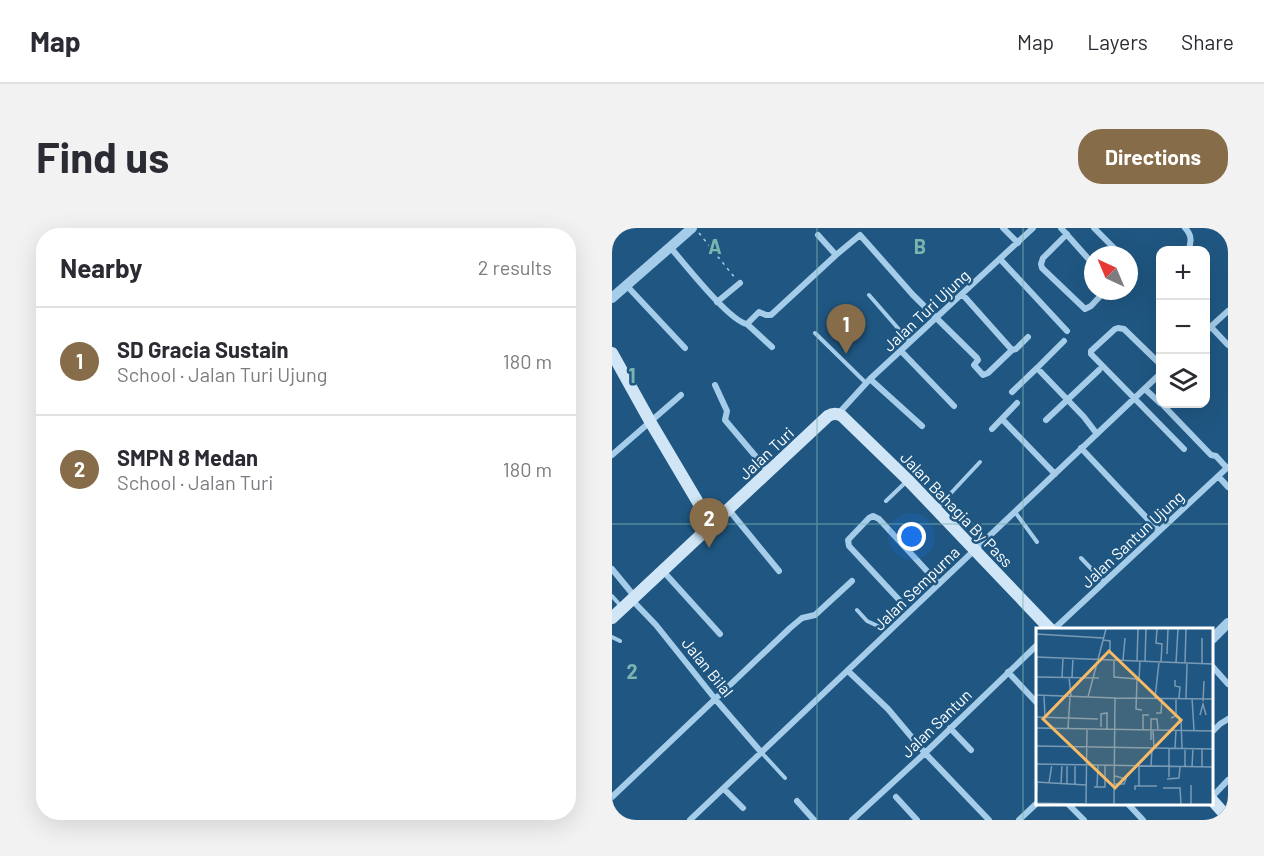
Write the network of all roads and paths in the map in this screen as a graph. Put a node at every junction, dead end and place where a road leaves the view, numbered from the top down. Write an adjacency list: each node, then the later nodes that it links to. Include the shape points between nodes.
1 (691, 228): 12 (street); 16 (path)
2 (1003, 228): 9 (street)
3 (1034, 228): 9 (street, Jalan Turi Ujung)
4 (1061, 228): 8 (street)
5 (1094, 228): 10 (street)
6 (1185, 228): 11 (street, via 1191,236)
7 (818, 234): 14 (street)
8 (1067, 234): 13 (street); 21 (street, via 1043,258 1042,268 1085,309)
9 (1017, 243): 15 (street, Jalan Turi Ujung)
10 (1112, 246)
11 (1190, 246)
12 (670, 247): 17 (street); 22 (street)
13 (1084, 254)
14 (836, 255): 24 (street, via 860,235); 25 (street, via 771,315 759,312)
15 (1000, 259): 19 (street, Jalan Turi Ujung); 27 (street)
16 (740, 283): 22 (street)
17 (627, 286): 20 (street); 35 (street)
18 (869, 295): 32 (lane)
19 (963, 295): 24 (street, Jalan Turi Ujung); 36 (street)
20 (612, 298)
21 (1097, 300)
22 (717, 302): 25 (street)
23 (1228, 311): 26 (street)
24 (937, 318): 32 (street, Jalan Turi Ujung); 36 (street, via 977,358 974,365 982,375)
25 (747, 324): 34 (street)
26 (1210, 327)
27 (1067, 331)
28 (1210, 331): 33 (street)
29 (815, 333): 43 (lane)
30 (1028, 337): 36 (street)
31 (1065, 341): 40 (street)
32 (911, 342): 37 (street, Jalan Turi Ujung)
33 (1228, 345)
34 (772, 347)
35 (685, 348)
36 (1012, 350)
37 (901, 351): 43 (street, Jalan Turi Ujung); 52 (street)
38 (612, 353): 57 (main road)
39 (1156, 359): 49 (street, via 1121,328 1092,350 1091,354)
40 (1037, 368): 46 (street); 50 (street)
41 (1099, 370): 50 (street)
42 (1156, 380): 45 (street, Jalan Sempurna)
43 (868, 381): 54 (street, Jalan Turi Ujung); 58 (street)
44 (715, 385): 66 (street, via 727,411 725,420)
45 (1146, 389): 48 (street); 49 (street, Jalan Sempurna)
46 (1012, 392)
47 (681, 395): 57 (street)
48 (1156, 398)
49 (1134, 399): 60 (street, Jalan Sempurna); 62 (street)
50 (1067, 401): 56 (street); 60 (street)
51 (1017, 403): 55 (street)
52 (954, 406)
53 (1166, 408): 65 (street)
54 (838, 414): 66 (main road, Jalan Turi, via 828,416); 69 (main road, Jalan Bahagia By Pass)
55 (1002, 419): 59 (street); 67 (street)
56 (1046, 420)
57 (651, 423): 63 (street); 75 (main road)
58 (922, 426)
59 (992, 429)
60 (1097, 434): 61 (street, Jalan Sempurna)
61 (1081, 448): 67 (street, Jalan Sempurna); 76 (street)
62 (1184, 449)
63 (612, 455)
64 (980, 462): 72 (lane)
65 (1228, 468): 68 (street, Jalan Santun Ujung)
66 (769, 472): 73 (main road, Jalan Turi)
67 (1055, 474): 74 (street, Jalan Sempurna)
68 (1219, 477): 70 (street); 76 (street, Jalan Santun Ujung)
69 (908, 480): 71 (lane); 72 (main road, Jalan Bahagia By Pass)
70 (1228, 487)
71 (886, 501)
72 (936, 509): 78 (main road, Jalan Bahagia By Pass)
73 (729, 510): 75 (main road, Jalan Turi); 82 (street)
74 (1015, 512): 77 (lane); 78 (street, Jalan Sempurna)
75 (712, 526): 81 (main road, Jalan Turi)
76 (1159, 531): 84 (street, Jalan Santun Ujung)
77 (1037, 542)
78 (974, 550): 85 (street, Jalan Sempurna); 92 (main road, Jalan Bahagia By Pass)
79 (1081, 558): 84 (lane)
80 (612, 569): 87 (street, Jalan Bilal)
81 (663, 571): 87 (main road, Jalan Turi); 94 (street)
82 (779, 571)
83 (852, 581): 104 (street, via 815,615 802,618 790,628)
84 (1104, 583): 93 (street, Jalan Santun Ujung)
85 (939, 584): 88 (street, Jalan Sempurna); 88 (street, via 873,516 848,540 849,546)
86 (612, 596): 87 (lane)
87 (630, 602): 90 (main road, Jalan Turi); 104 (street, Jalan Bilal, via 656,625)
88 (906, 607): 95 (street, Jalan Sempurna)
89 (857, 610): 95 (lane)
90 (612, 618)
91 (1228, 623): 97 (street)
92 (1050, 628)
93 (1054, 628)
94 (720, 634)
95 (888, 634): 101 (street, Jalan Sempurna)
96 (612, 637): 98 (lane)
97 (1213, 638)
98 (620, 641)
99 (1036, 647): 102 (street, Jalan Santun)
100 (1213, 667): 103 (street)
101 (848, 671): 110 (street, Jalan Sempurna); 111 (street, via 888,709)
102 (1008, 672): 105 (street); 107 (street, Jalan Santun)
103 (1228, 684)
104 (716, 700): 110 (street, Jalan Bilal); 115 (street)
105 (1036, 701)
106 (1228, 718): 108 (street)
107 (951, 728): 109 (street); 111 (street, Jalan Santun)
108 (1213, 731)
109 (971, 750)
110 (761, 752): 112 (lane); 114 (street, Jalan Sempurna)
111 (925, 753): 127 (street, Jalan Santun); 129 (street)
112 (785, 778)
113 (1228, 780): 117 (street)
114 (724, 789): 123 (street); 125 (street, Jalan Sempurna)
115 (612, 797)
116 (896, 797): 128 (street)
117 (1213, 798)
118 (1213, 800): 124 (main road)
119 (796, 801): 126 (street)
120 (1036, 805): 130 (street)
121 (1069, 805): 131 (street)
122 (1129, 805): 132 (street)
123 (744, 808)
124 (1228, 818)
125 (690, 820)
126 (814, 820)
127 (852, 820)
128 (917, 820)
129 (990, 820)
130 (1019, 820)
131 (1084, 820)
132 (1143, 820)

